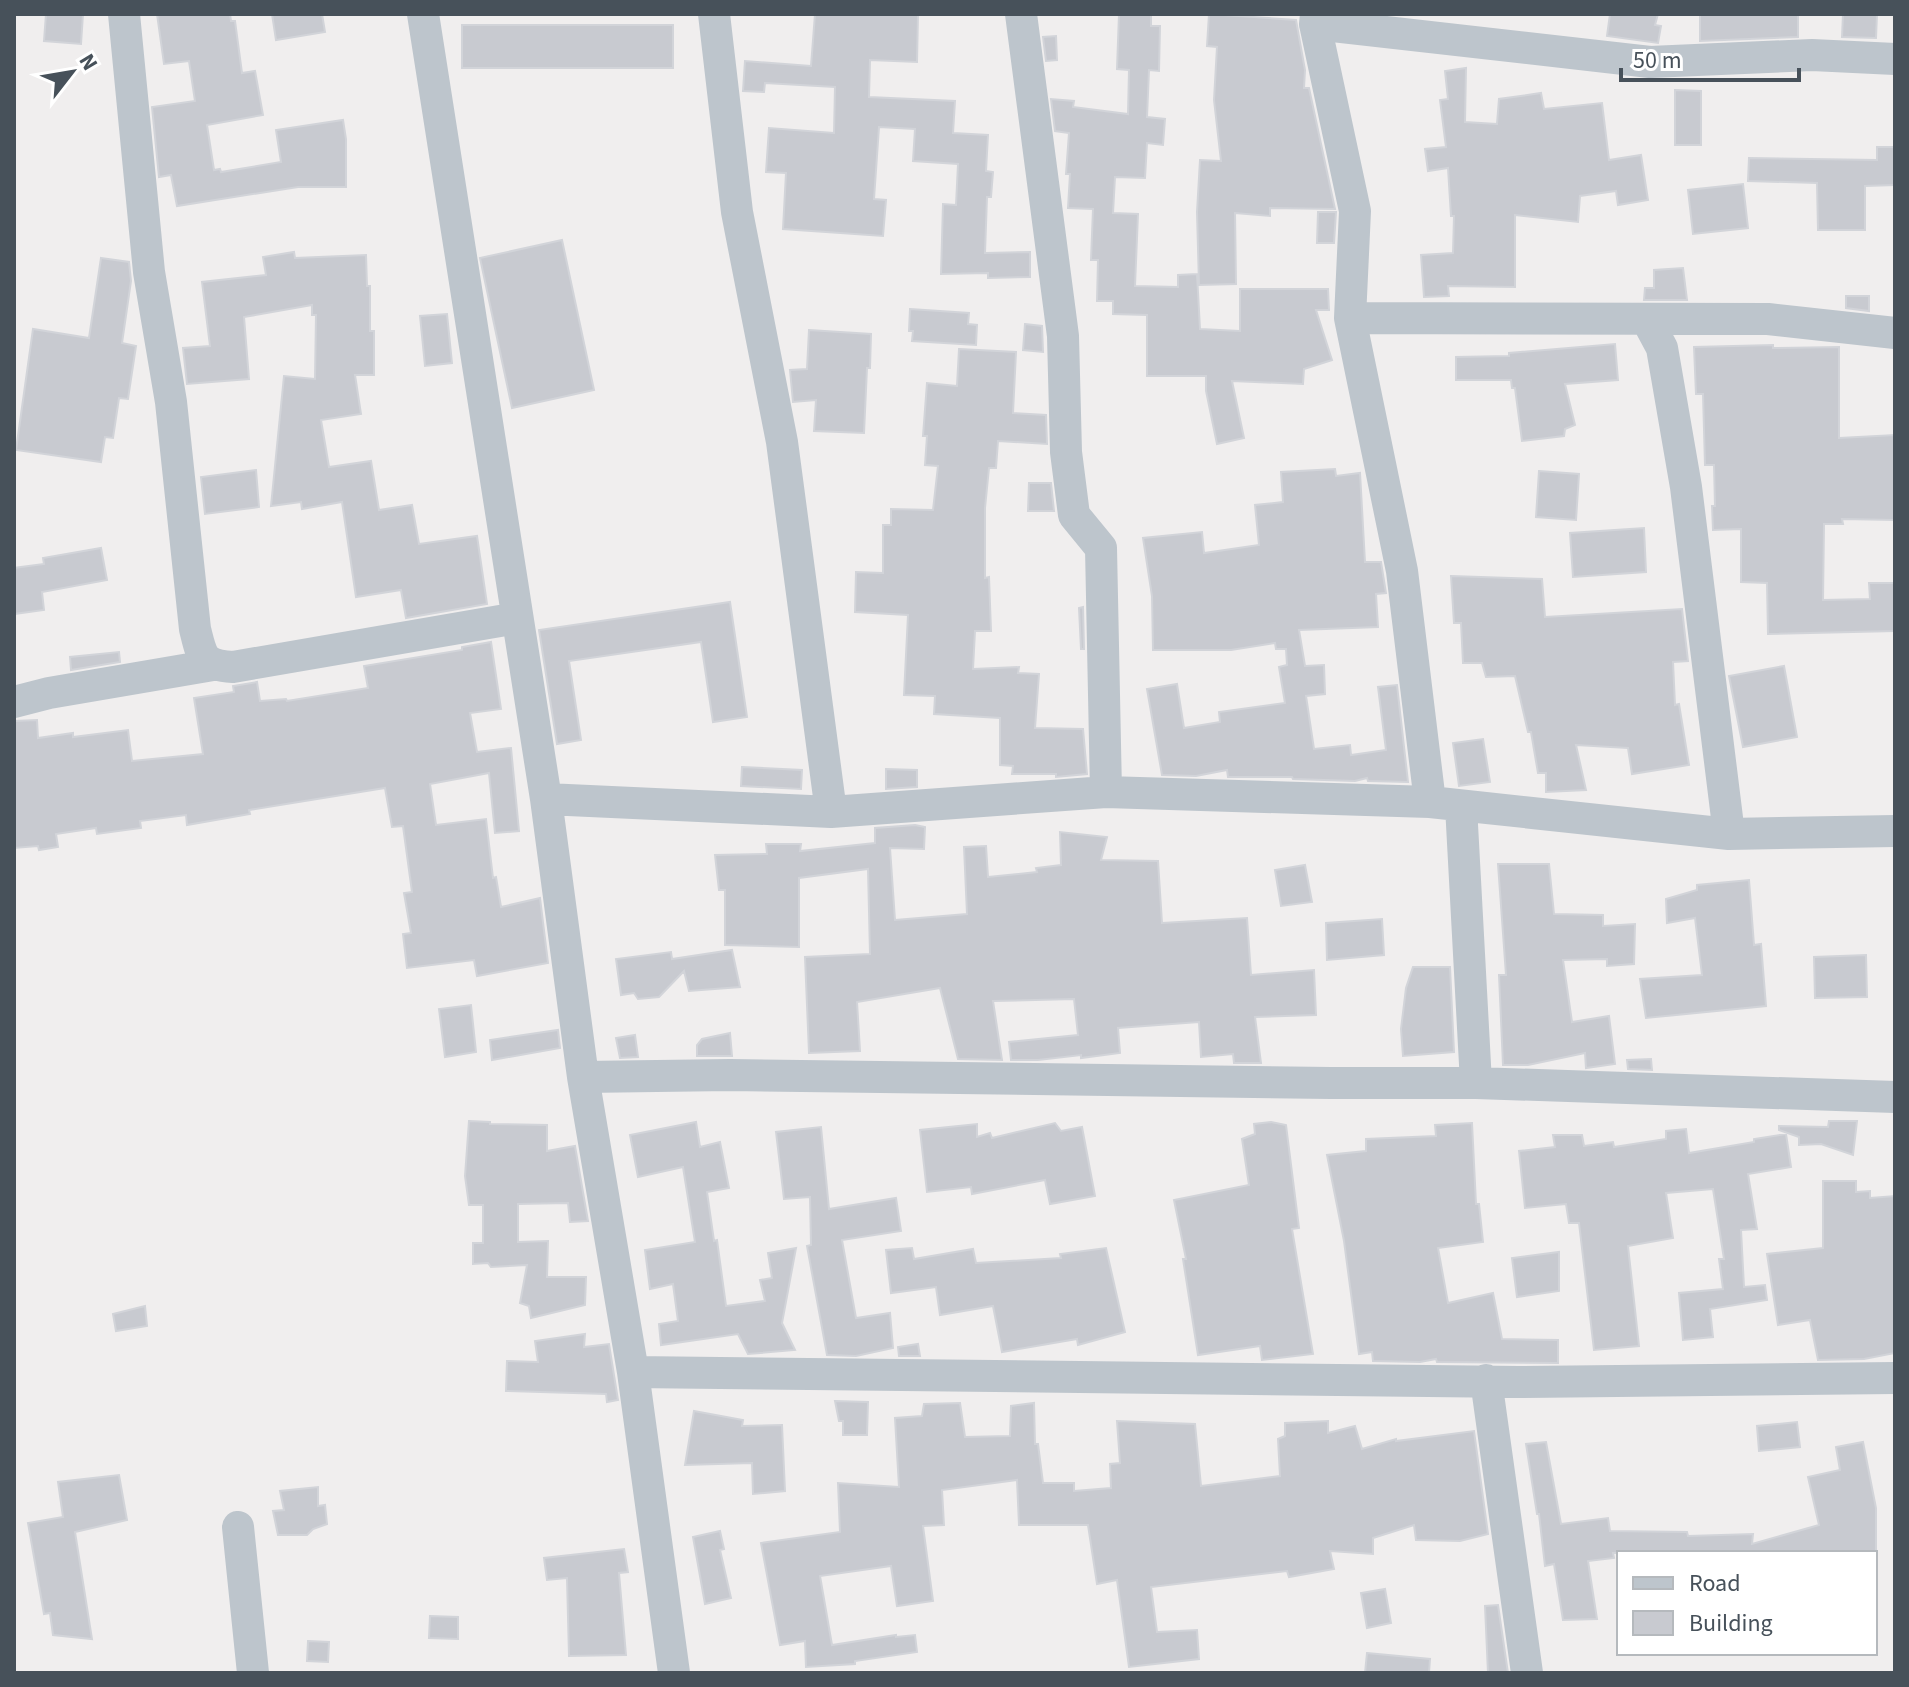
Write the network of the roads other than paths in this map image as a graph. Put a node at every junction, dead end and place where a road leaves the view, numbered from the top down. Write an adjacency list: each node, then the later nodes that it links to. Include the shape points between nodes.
1 (124, 14): 11 (street, via 149,272 171,402 195,629 202,655)
2 (423, 14): 10 (street)
3 (714, 14): 17 (street, via 737,212 782,442)
4 (1021, 14): 13 (street, via 1063,336 1066,452 1074,515 1101,548)
5 (1315, 19): 6 (street, via 1650,62 1812,55); 7 (street, via 1355,211)
6 (1895, 59)
7 (1350, 318): 8 (street); 15 (street, via 1402,571)
8 (1647, 320): 9 (street, via 1768,319); 19 (street, via 1662,348 1686,487)
9 (1895, 333)
10 (517, 618): 11 (street, via 233,667); 14 (street)
11 (213, 665): 12 (street)
12 (14, 702)
13 (1106, 792): 15 (street); 17 (street)
14 (546, 799): 17 (street); 20 (street)
15 (1430, 802): 16 (street)
16 (1461, 806): 19 (street); 21 (street)
17 (831, 812)
18 (1895, 831): 19 (street)
19 (1729, 834)
20 (583, 1077): 21 (street); 23 (street)
21 (1476, 1083): 22 (street)
22 (1895, 1097)
23 (633, 1372): 25 (street); 28 (street)
24 (1895, 1378): 25 (street)
25 (1486, 1380): 29 (street)
26 (238, 1527): 27 (street)
27 (253, 1673)
28 (674, 1673)
29 (1527, 1673)

